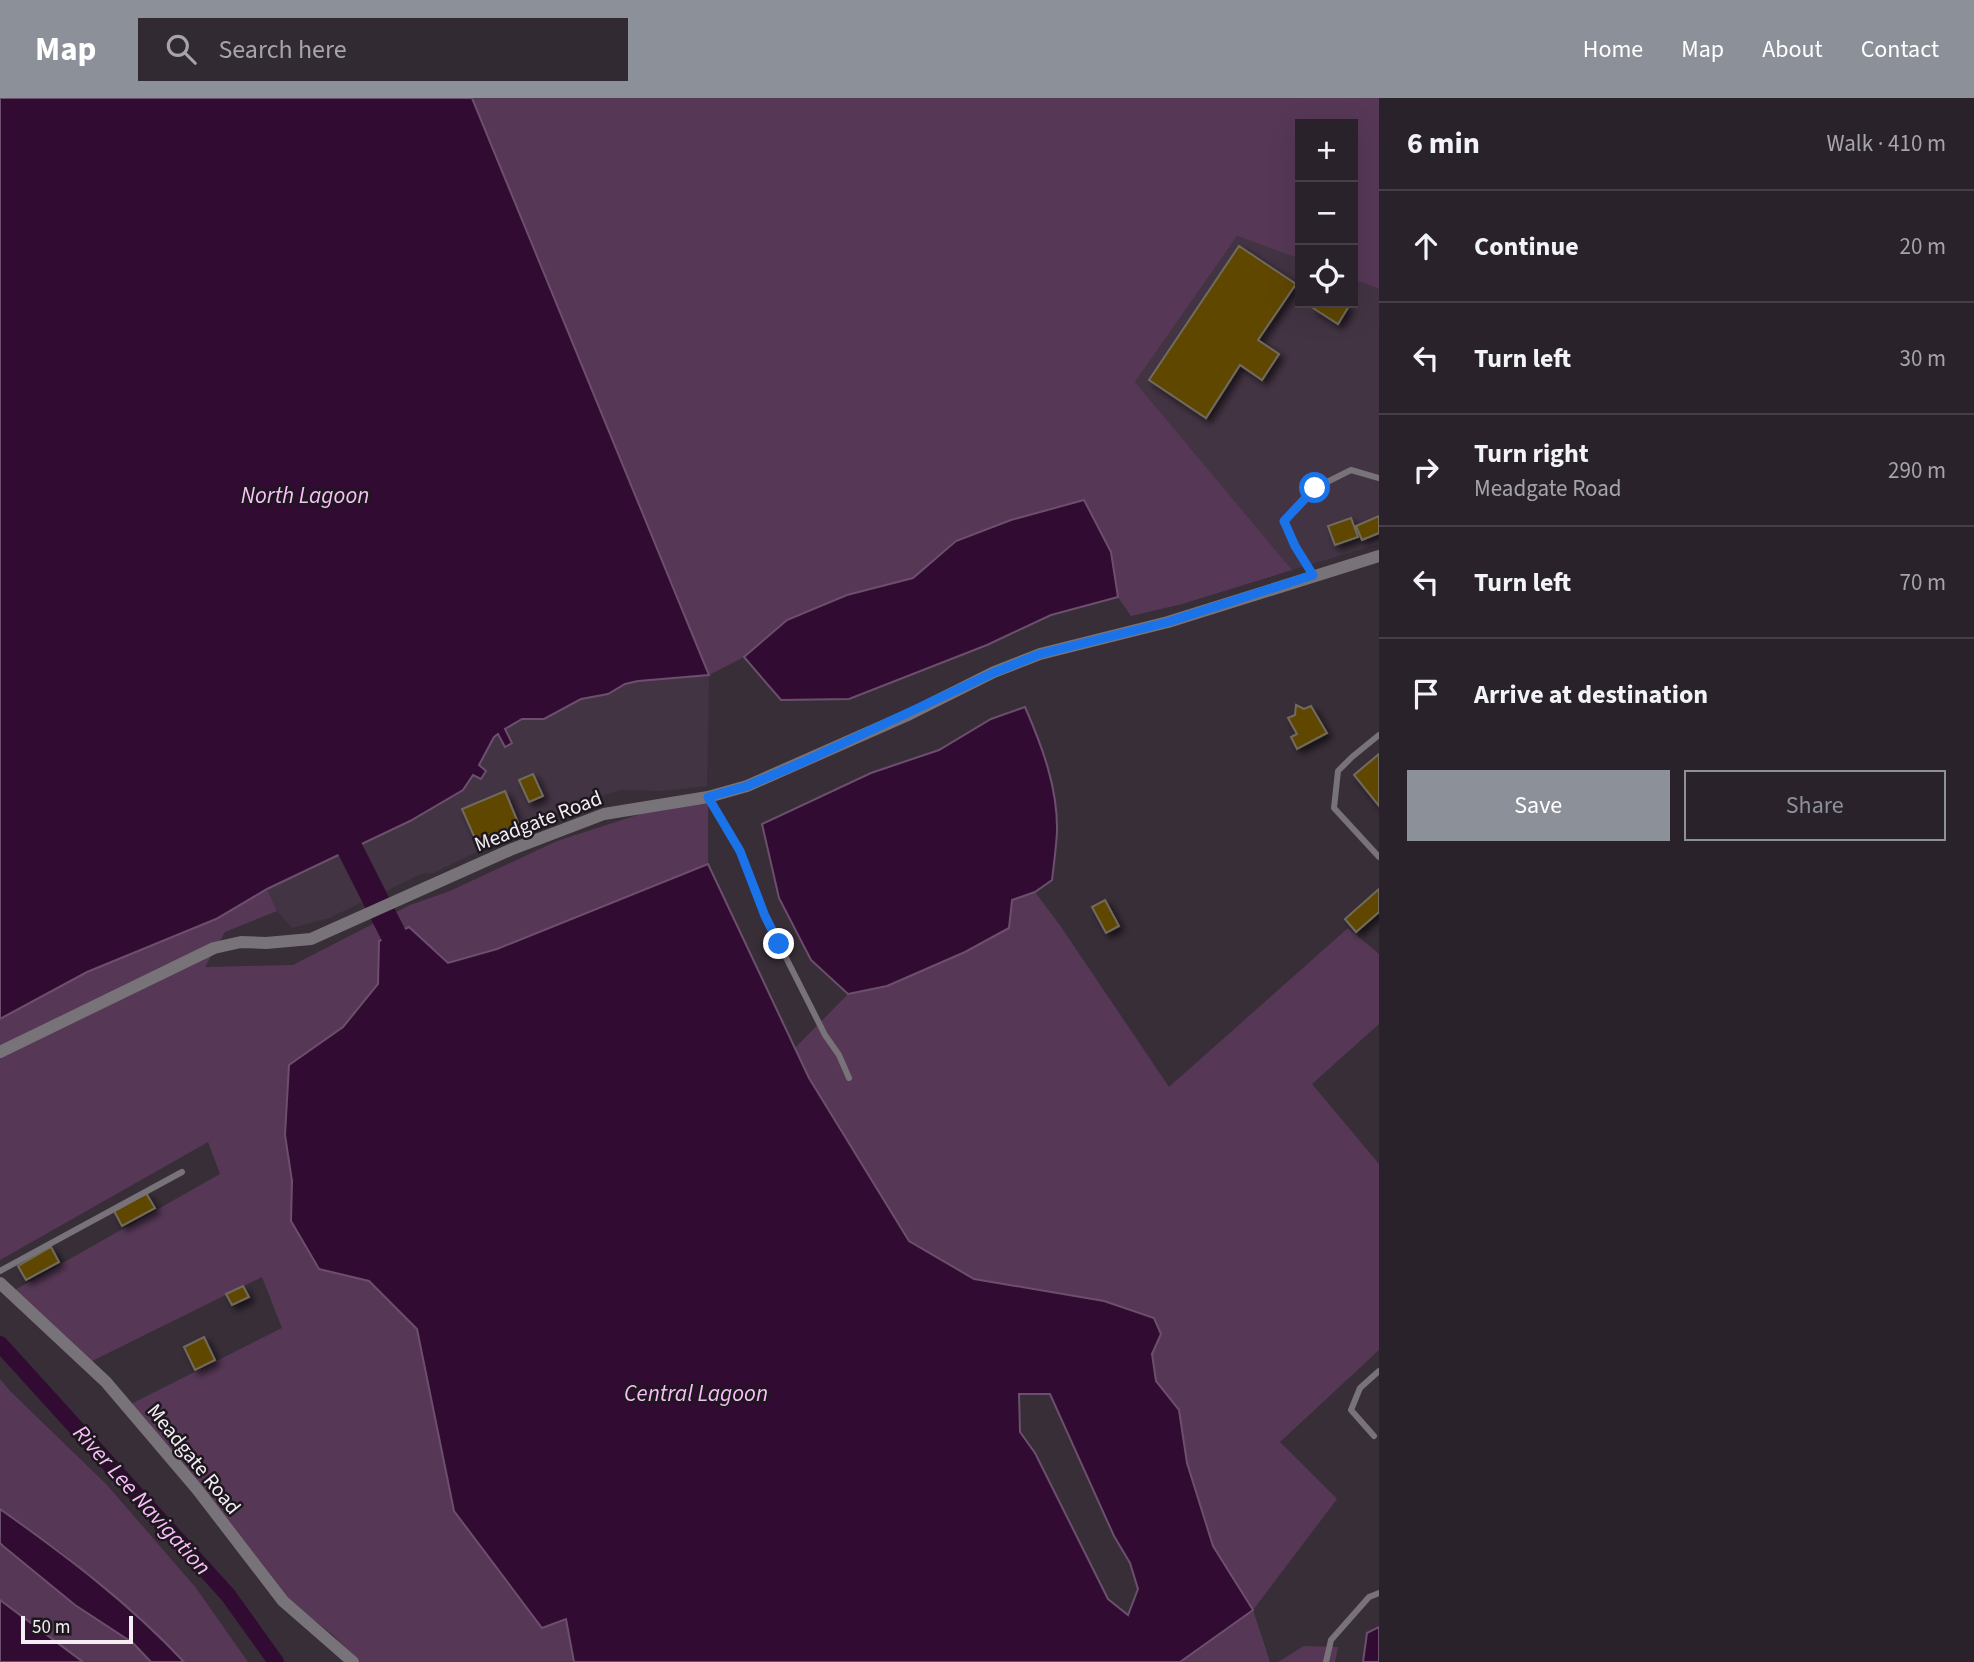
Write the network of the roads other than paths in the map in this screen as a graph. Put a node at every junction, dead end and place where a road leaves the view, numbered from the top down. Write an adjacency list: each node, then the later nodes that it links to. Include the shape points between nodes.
1 (1379, 478): 3 (lane, via 1351,470 1315,488 1284,521)
2 (1379, 556): 3 (street, Meadgate Road)
3 (1313, 575): 5 (street, Meadgate Road, via 1179,618 1040,654 803,762)
4 (1379, 735): 6 (lane, via 1338,771 1334,808)
5 (708, 797): 7 (street, Meadgate Road, via 604,814 510,850 311,939 214,948); 8 (lane, via 740,851 765,916)
6 (1379, 857)
7 (0, 1052)
8 (849, 1079)
9 (182, 1171): 10 (lane)
10 (0, 1271)
11 (0, 1283): 15 (street, Meadgate Road, via 106,1382 197,1489 283,1601)
12 (1379, 1371): 13 (lane, via 1360,1388 1351,1410)
13 (1374, 1436)
14 (1379, 1593): 16 (lane, via 1331,1640)
15 (354, 1662)
16 (1326, 1662)

